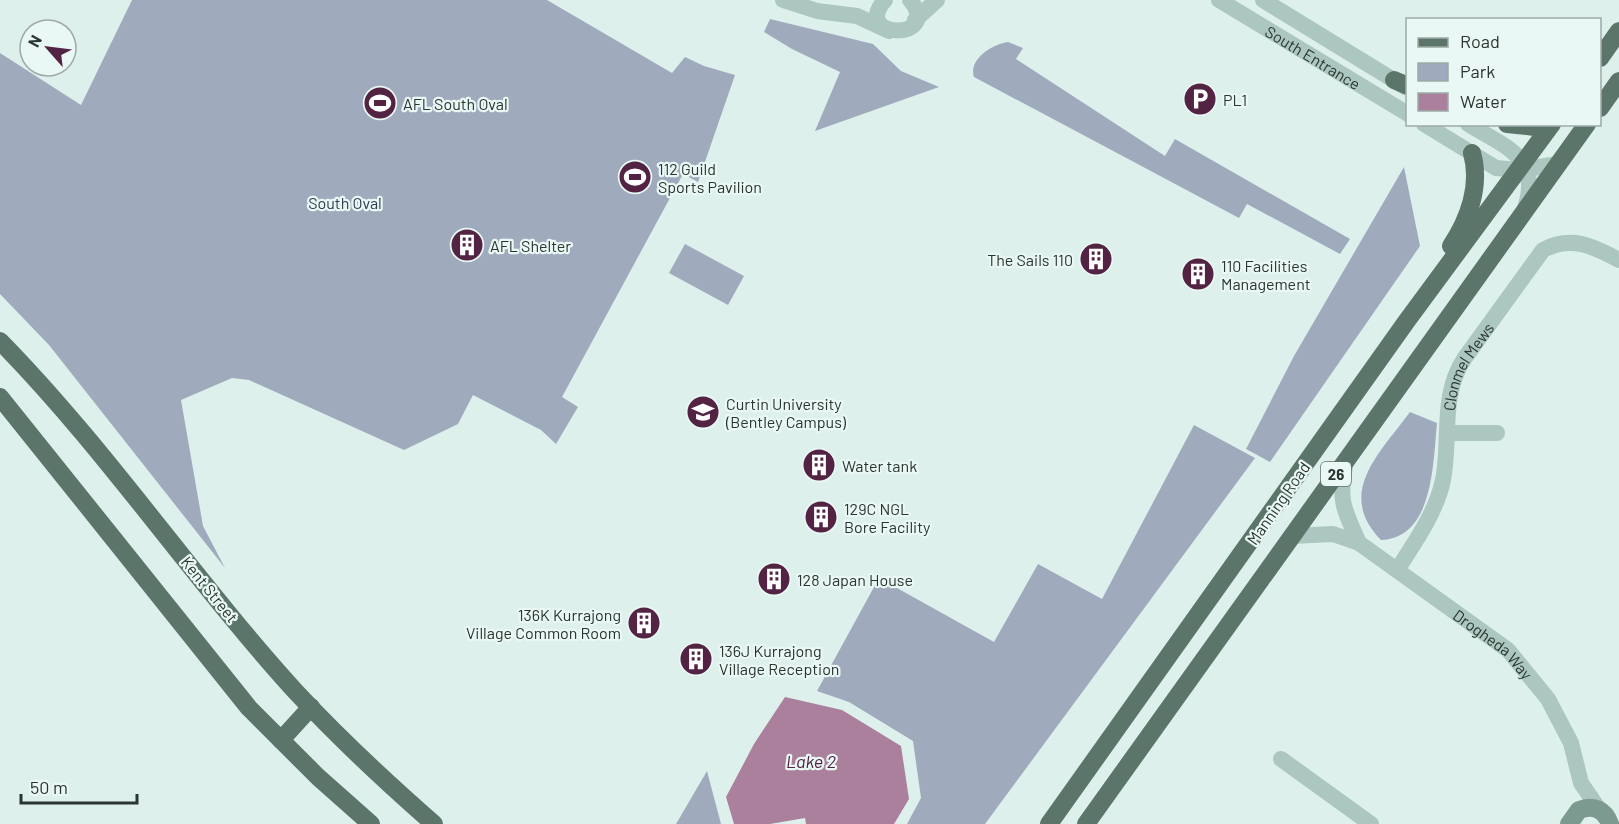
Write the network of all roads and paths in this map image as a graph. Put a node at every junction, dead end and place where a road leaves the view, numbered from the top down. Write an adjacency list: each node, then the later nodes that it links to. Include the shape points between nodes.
1 (783, 0): 7 (street, via 817,11)
2 (910, 0): 8 (street, via 916,9)
3 (937, 0): 8 (street)
4 (1219, 0): 15 (street, South Entrance)
5 (1263, 0): 13 (street, South Entrance)
6 (882, 3): 7 (street); 9 (street, via 879,18)
7 (857, 16): 9 (street)
8 (915, 20): 9 (street, via 906,31)
9 (889, 31)
10 (1619, 31): 11 (main road)
11 (1601, 55)
12 (1619, 81): 14 (main road)
13 (1403, 85)
14 (1601, 105)
15 (1406, 113)
16 (1427, 126): 20 (street)
17 (1471, 126): 22 (street, via 1507,148)
18 (1551, 126): 22 (main road, Manning Road / 26)
19 (1586, 126): 21 (main road, Manning Road / 26)
20 (1472, 153): 22 (street, via 1496,168); 25 (main road, via 1475,184 1469,213)
21 (1558, 164): 22 (street); 23 (main road, Manning Road / 26)
22 (1524, 168): 23 (street, via 1530,193); 25 (main road, Manning Road / 26)
23 (1513, 231): 30 (main road, Manning Road / 26)
24 (1619, 260): 28 (street, Clonmel Mews, via 1578,242 1554,244 1543,250 1455,372)
25 (1406, 322): 42 (main road, Manning Road / 26)
26 (0, 340): 34 (main road, Kent Street)
27 (0, 397): 35 (main road, via 186,631)
28 (1447, 433): 29 (street); 33 (street, Clonmel Mews, via 1443,480 1435,504)
29 (1497, 433)
30 (1346, 460): 31 (main road, Manning Road / 26); 32 (street, via 1340,490)
31 (1290, 536): 32 (street, Drogheda Way, via 1333,534); 43 (main road, Manning Road / 26)
32 (1359, 543): 33 (street, Drogheda Way)
33 (1397, 570): 37 (street, Drogheda Way, via 1508,650 1548,699 1571,743)
34 (311, 707): 35 (main road); 41 (main road, Kent Street)
35 (280, 740): 40 (main road)
36 (1281, 759): 44 (street)
37 (1581, 783): 38 (street, Drogheda Way); 39 (street, Drogheda Way)
38 (1609, 818): 39 (street, via 1586,807)
39 (1569, 820)
40 (370, 824)
41 (434, 824)
42 (1049, 824)
43 (1086, 824)
44 (1371, 824)

